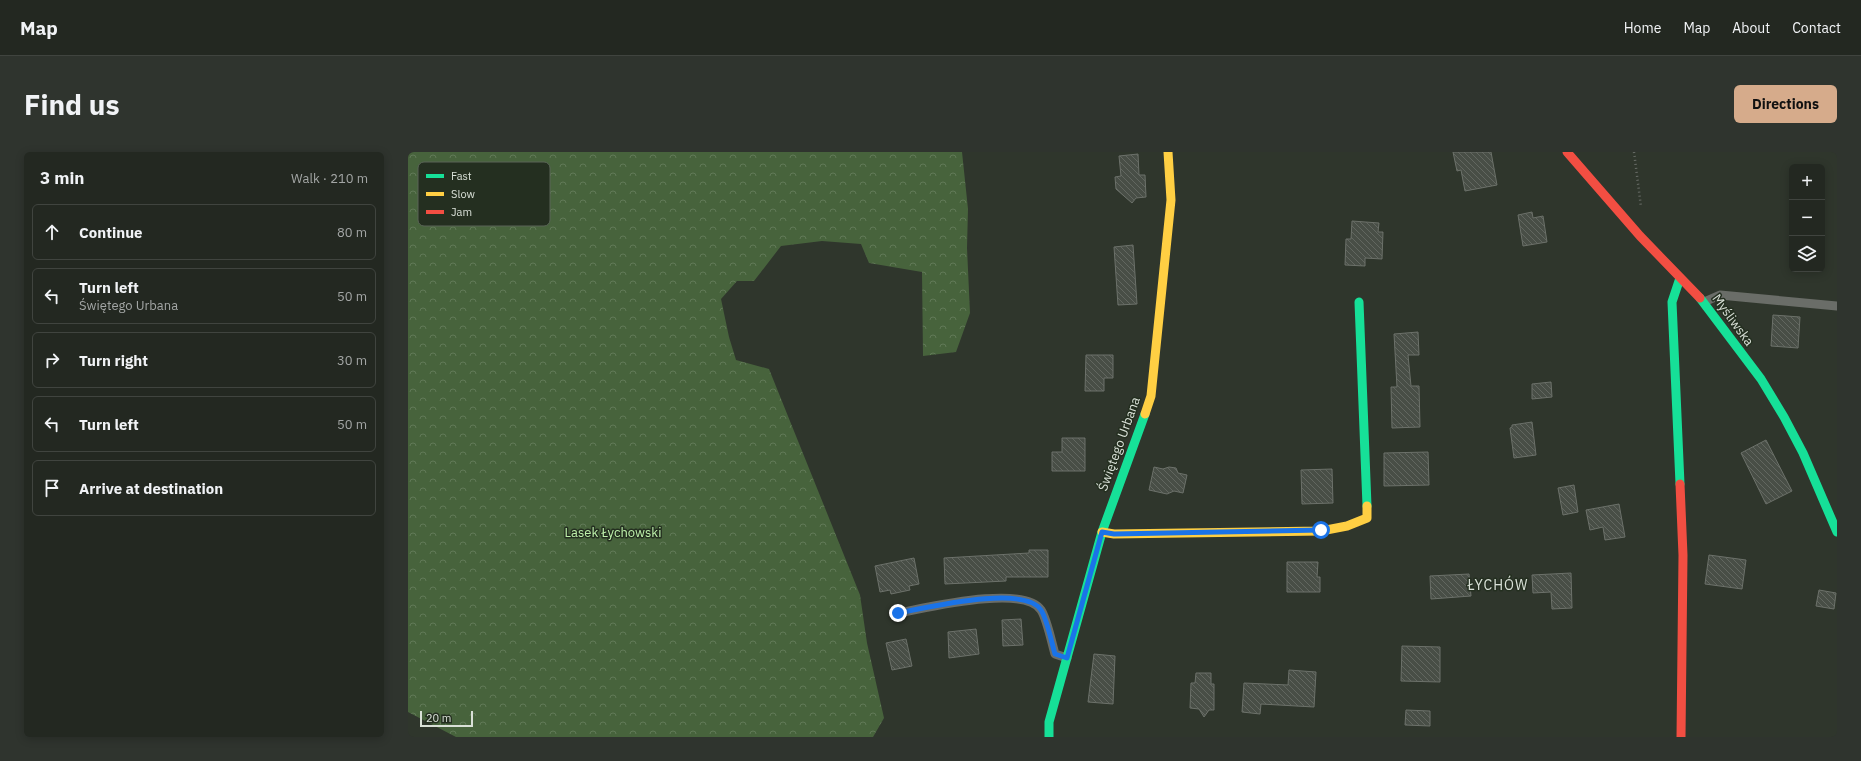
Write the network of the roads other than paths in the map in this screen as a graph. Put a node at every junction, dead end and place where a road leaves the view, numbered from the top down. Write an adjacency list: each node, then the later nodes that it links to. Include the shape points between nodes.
1 (1168, 152): 7 (street, Świętego Urbana, via 1171,200 1151,396)
2 (1567, 152): 3 (street, Myśliwska)
3 (1680, 278): 5 (street, Myśliwska); 12 (street, via 1672,302 1683,555)
4 (1359, 302): 7 (street, via 1367,518 1347,526 1321,530 1114,534)
5 (1704, 302): 6 (lane, via 1720,295); 8 (street, Myśliwska, via 1761,379 1784,417 1803,453)
6 (1837, 306)
7 (1102, 532): 10 (street, Świętego Urbana)
8 (1837, 532)
9 (898, 613): 10 (lane, via 996,597 1027,600 1041,610 1055,654)
10 (1067, 658): 11 (street, Świętego Urbana, via 1049,722)
11 (1049, 737)
12 (1681, 737)

